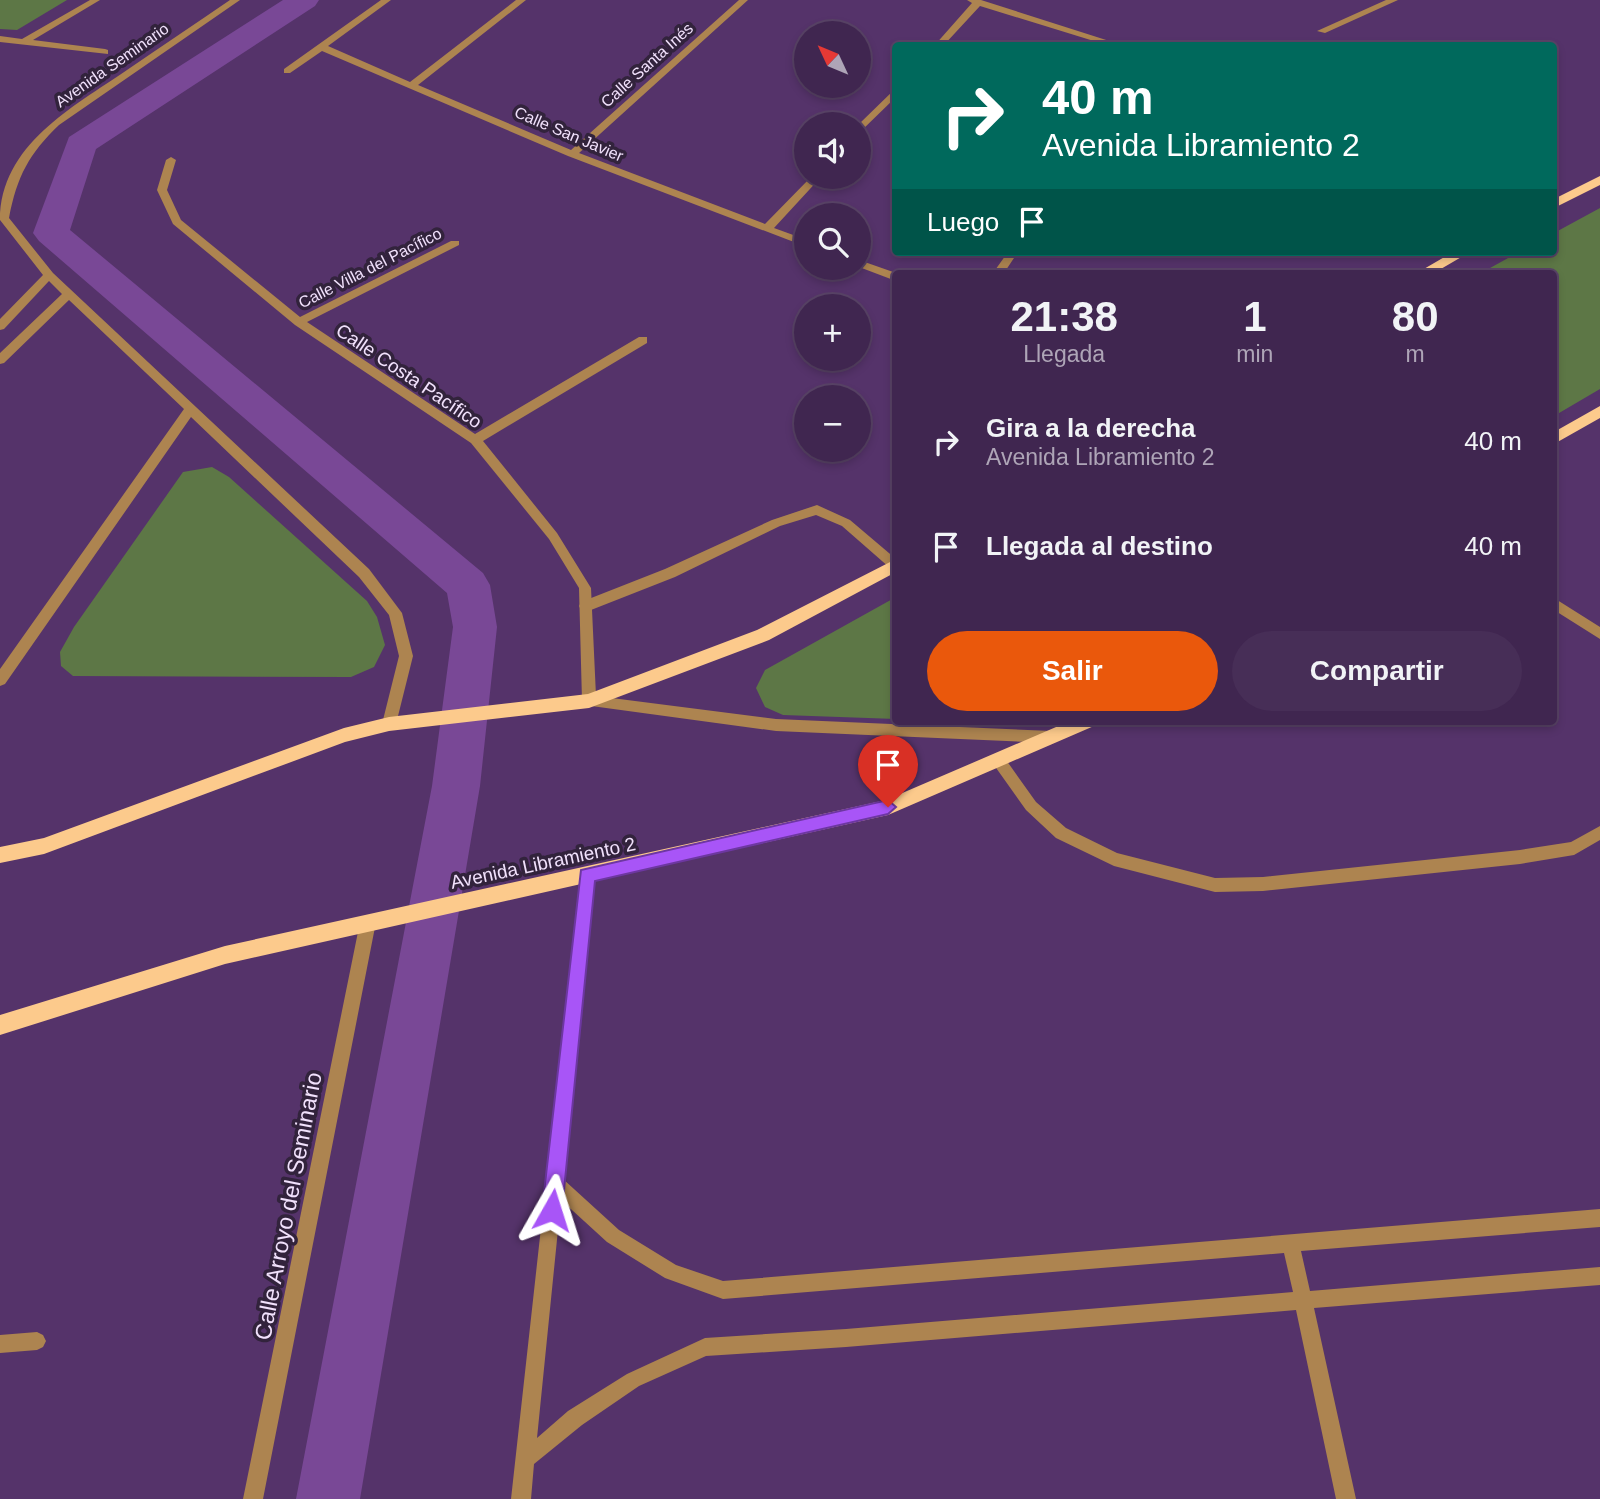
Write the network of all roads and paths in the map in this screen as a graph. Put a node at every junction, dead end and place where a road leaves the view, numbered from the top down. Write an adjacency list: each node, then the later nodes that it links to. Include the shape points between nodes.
1 (96, 0): 12 (street)
2 (236, 0): 25 (street, Avenida Seminario, via 56,123 33,144)
3 (387, 0): 15 (street)
4 (522, 0): 18 (street)
5 (744, 0): 21 (street, Calle Santa Inés)
6 (1361, 0): 9 (street)
7 (1394, 0): 9 (street)
8 (975, 1): 13 (street); 14 (street)
9 (1381, 6): 10 (street)
10 (1322, 31)
11 (0, 39): 12 (street)
12 (25, 41): 16 (street)
13 (941, 42)
14 (1108, 42)
15 (321, 47): 17 (street); 18 (street, Calle San Javier)
16 (105, 52)
17 (287, 71)
18 (413, 84): 21 (street, Calle San Javier)
19 (892, 95): 20 (street)
20 (871, 117)
21 (572, 154): 28 (street, Calle San Javier)
22 (171, 160): 37 (street, Calle Costa Pacífico, via 162,190 177,222)
23 (1600, 180): 26 (main road)
24 (805, 189): 28 (street)
25 (4, 197): 27 (street)
26 (1557, 202)
27 (2, 218): 34 (street)
28 (767, 229): 29 (street, Calle San Javier)
29 (794, 239)
30 (454, 243): 37 (street, Calle Villa del Pacífico)
31 (1456, 256): 33 (main road)
32 (871, 268): 35 (street)
33 (1430, 270)
34 (49, 275): 36 (street); 38 (street)
35 (892, 275)
36 (68, 293): 40 (street); 41 (street)
37 (299, 322): 44 (street, Calle Costa Pacífico)
38 (0, 327)
39 (643, 340): 44 (street)
40 (0, 360)
41 (189, 411): 50 (street); 52 (street, via 364,573 395,613 405,656)
42 (1600, 411): 43 (main road)
43 (1557, 437)
44 (475, 440): 48 (street, Calle Costa Pacífico, via 553,536 584,588)
45 (892, 562): 48 (street, via 846,523 817,510 776,523)
46 (892, 567): 51 (main road, via 763,635)
47 (1557, 605): 49 (street)
48 (586, 606): 51 (street, Calle Costa Pacífico)
49 (1600, 634)
50 (0, 680)
51 (589, 701): 52 (main road); 54 (street, via 776,725)
52 (390, 724): 57 (main road, via 345,735 44,846)
53 (1080, 725): 54 (main road, Avenida Libramiento 2)
54 (1055, 737): 55 (main road, Avenida Libramiento 2)
55 (999, 761): 56 (street, via 1031,806 1061,833 1114,859 1215,885 1520,857 1574,848); 58 (main road, Avenida Libramiento 2, via 888,807)
56 (1600, 832)
57 (0, 855)
58 (587, 875): 59 (main road, Avenida Libramiento 2); 61 (street)
59 (368, 922): 60 (main road, Avenida Libramiento 2, via 225,955); 69 (street, Calle Arroyo del Seminario)
60 (0, 1025)
61 (555, 1182): 63 (street, via 613,1236 671,1272 723,1290); 68 (street)
62 (1600, 1218): 63 (street)
63 (1291, 1243): 65 (street)
64 (1600, 1276): 65 (street)
65 (1303, 1300): 68 (street, via 705,1347 633,1380 575,1418); 71 (street)
66 (37, 1341): 67 (street)
67 (0, 1345)
68 (526, 1459): 70 (street)
69 (253, 1499)
70 (521, 1499)
71 (1346, 1499)

